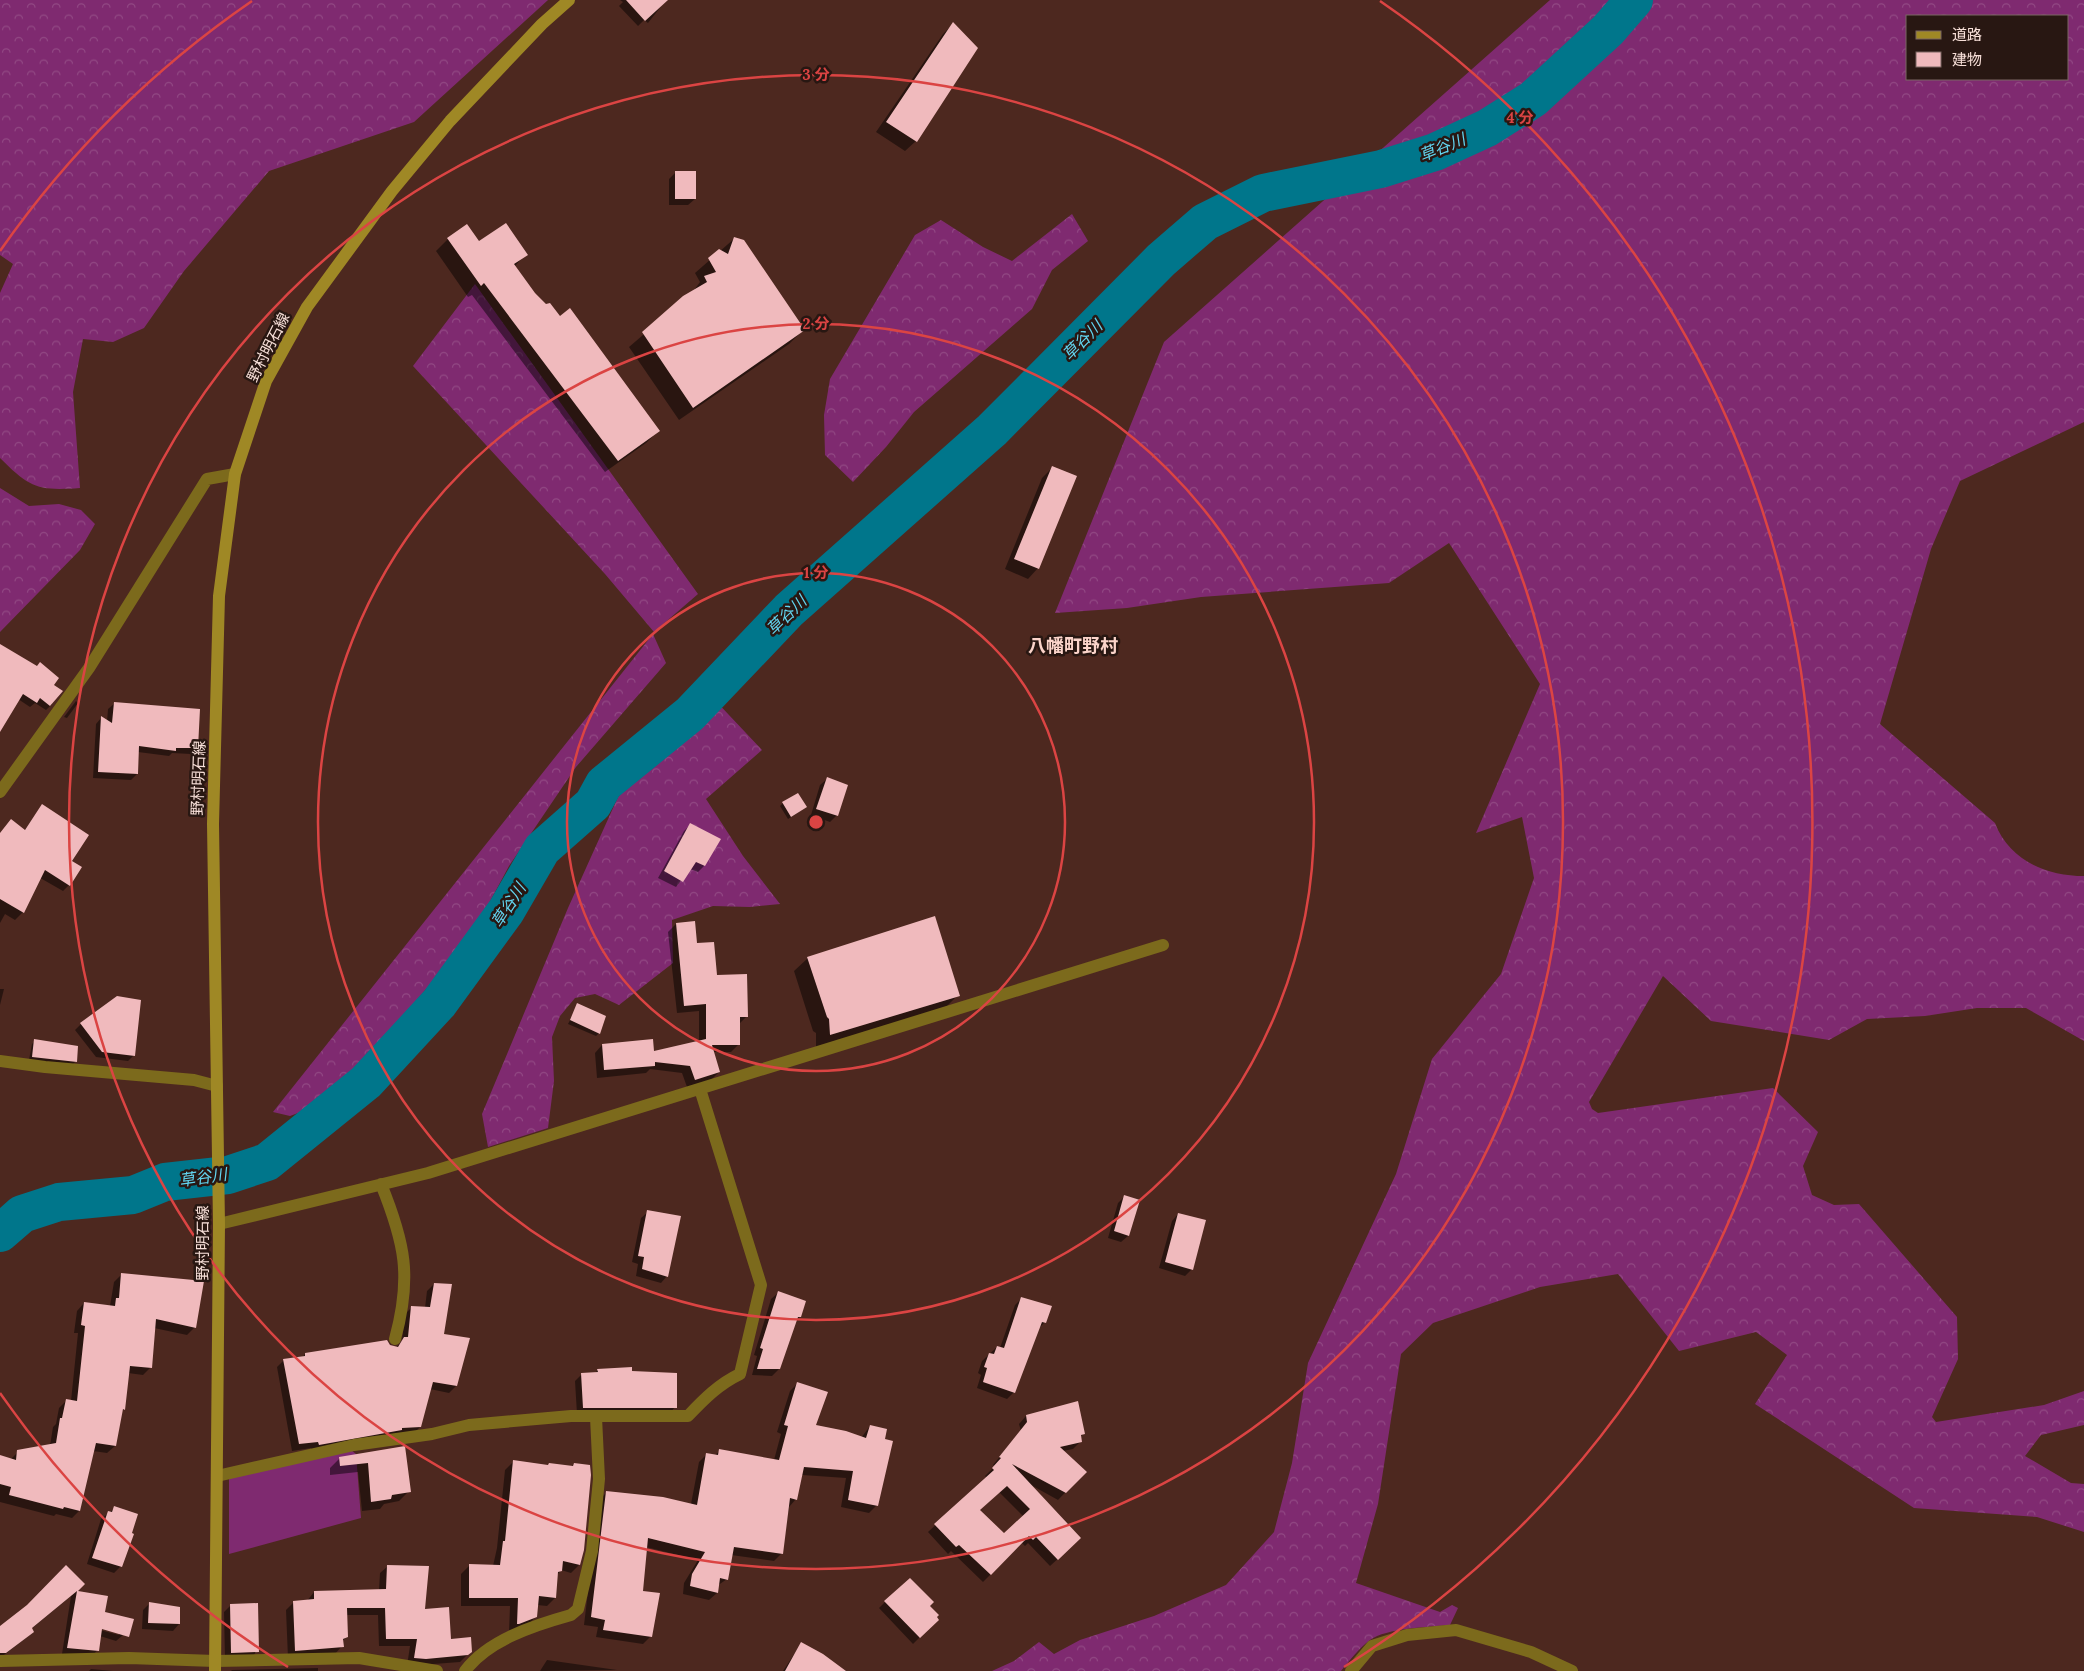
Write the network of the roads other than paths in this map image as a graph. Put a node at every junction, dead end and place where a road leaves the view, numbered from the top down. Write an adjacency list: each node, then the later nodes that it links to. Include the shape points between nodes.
1 (569, 0): 2 (main road, 野村明石線, via 450,121 392,191 307,307 266,381)
2 (235, 474): 3 (street, via 207,478 89,668); 6 (main road, 野村明石線, via 219,616 213,824)
3 (0, 792)
4 (1164, 945): 7 (street)
5 (0, 1061): 6 (street, via 194,1080)
6 (217, 1086): 9 (main road, 野村明石線)
7 (700, 1089): 8 (street, via 428,1173); 11 (street, via 761,1285 740,1374 708,1394 688,1416)
8 (381, 1184): 9 (street); 10 (street, via 405,1260 406,1279)
9 (219, 1218): 12 (main road, 野村明石線)
10 (395, 1339)
11 (596, 1417): 12 (street, via 572,1416 469,1425); 16 (street, via 599,1479 592,1551 578,1609 571,1615 507,1639 474,1658)
12 (217, 1476): 14 (main road, 野村明石線)
13 (0, 1661): 14 (street, via 130,1658)
14 (215, 1666): 15 (street, via 359,1658)
15 (437, 1671)
16 (465, 1671)
17 (1351, 1671): 18 (street, via 1372,1646 1407,1634 1456,1630 1531,1652)
18 (1572, 1671)

